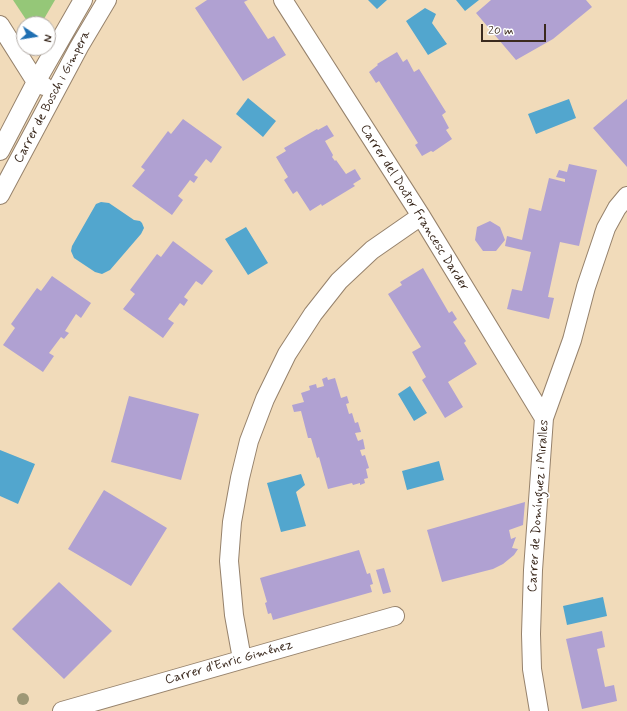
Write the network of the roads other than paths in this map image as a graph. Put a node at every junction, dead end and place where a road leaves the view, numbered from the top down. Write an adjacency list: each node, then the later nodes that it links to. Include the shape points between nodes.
1 (83, 0): 5 (street, Carrer de Bosch i Gimpera)
2 (107, 0): 6 (street, Carrer de Bosch i Gimpera)
3 (283, 0): 10 (street, Carrer del Doctor Francesc Darder)
4 (0, 25): 5 (street)
5 (36, 82): 6 (street); 7 (street, Carrer de Bosch i Gimpera)
6 (55, 93): 8 (street, Carrer de Bosch i Gimpera)
7 (0, 151)
8 (0, 195)
9 (627, 196): 11 (street, Carrer de Domínguez i Miralles, via 606,228 572,340)
10 (421, 216): 11 (street, Carrer del Doctor Francesc Darder); 13 (street, via 372,250 339,281 313,314 287,354 265,399 247,449 232,522 229,561 234,615)
11 (544, 418): 15 (street, Carrer de Domínguez i Miralles, via 531,634 532,669)
12 (396, 616): 13 (street, Carrer d'Enric Giménez)
13 (242, 659): 14 (street, Carrer d'Enric Giménez)
14 (62, 711)
15 (539, 711)

